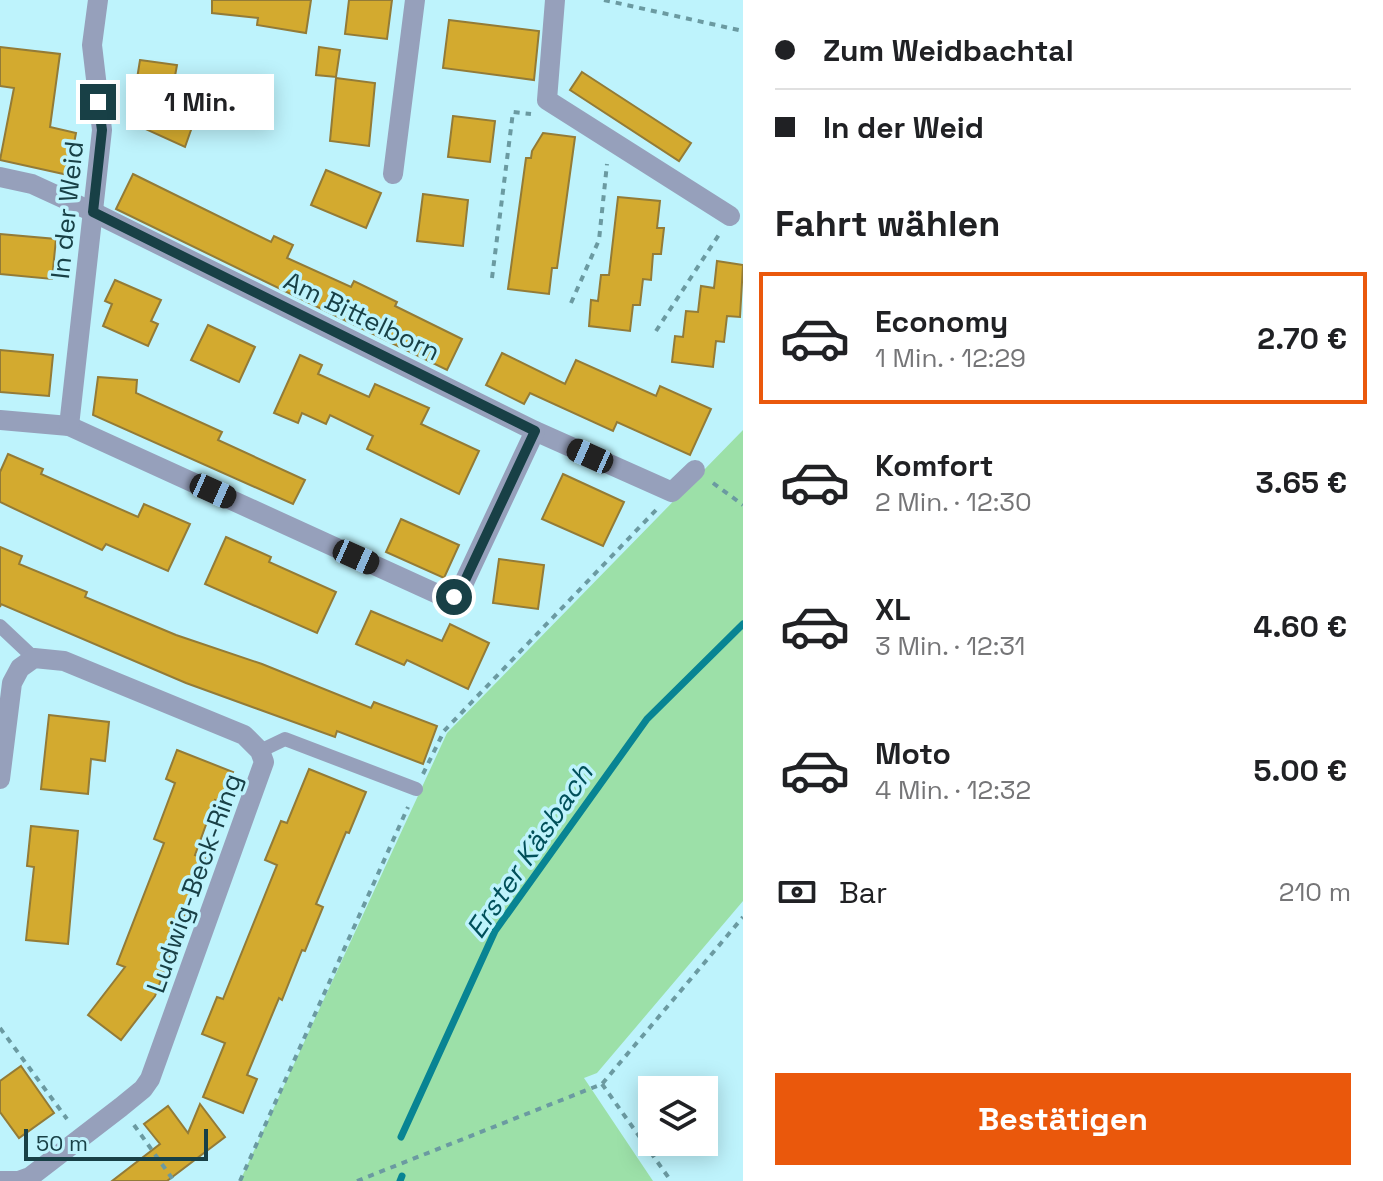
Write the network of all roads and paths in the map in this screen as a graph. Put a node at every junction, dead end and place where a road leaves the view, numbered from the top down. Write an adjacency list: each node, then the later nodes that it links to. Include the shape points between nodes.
1 (98, 0): 10 (street, In der Weid, via 92,45 102,130)
2 (415, 0): 8 (street)
3 (555, 0): 6 (street)
4 (604, 0): 5 (path)
5 (743, 31)
6 (547, 100): 7 (street); 12 (path, via 545,116 513,112)
7 (609, 137): 11 (street); 13 (path, via 599,240)
8 (393, 174)
9 (0, 177): 10 (street, Am Bittelborn, via 32,184)
10 (93, 212): 16 (street, In der Weid); 17 (street, Am Bittelborn)
11 (730, 216): 14 (path)
12 (492, 278)
13 (571, 303)
14 (656, 331)
15 (0, 420): 16 (street)
16 (69, 426): 17 (street, via 454,597)
17 (535, 431): 19 (street, Am Bittelborn)
18 (695, 470): 19 (street); 20 (path)
19 (672, 492): 25 (path, via 444,731)
20 (743, 505)
21 (0, 626): 22 (lane)
22 (34, 658): 23 (street, Ludwig-Beck-Ring, via 64,661 244,735); 24 (street, via 12,683)
23 (260, 751): 25 (lane, via 285,739); 29 (street, Ludwig-Beck-Ring, via 262,771 150,1079)
24 (0, 779)
25 (416, 789): 33 (path)
26 (743, 917): 28 (path)
27 (0, 1028): 30 (path)
28 (602, 1084): 34 (path); 35 (path)
29 (121, 1107): 30 (street, Ludwig-Beck-Ring); 32 (path)
30 (80, 1137): 31 (street, Ludwig-Beck-Ring, via 30,1177)
31 (0, 1181)
32 (174, 1181)
33 (240, 1181)
34 (357, 1181)
35 (671, 1181)

